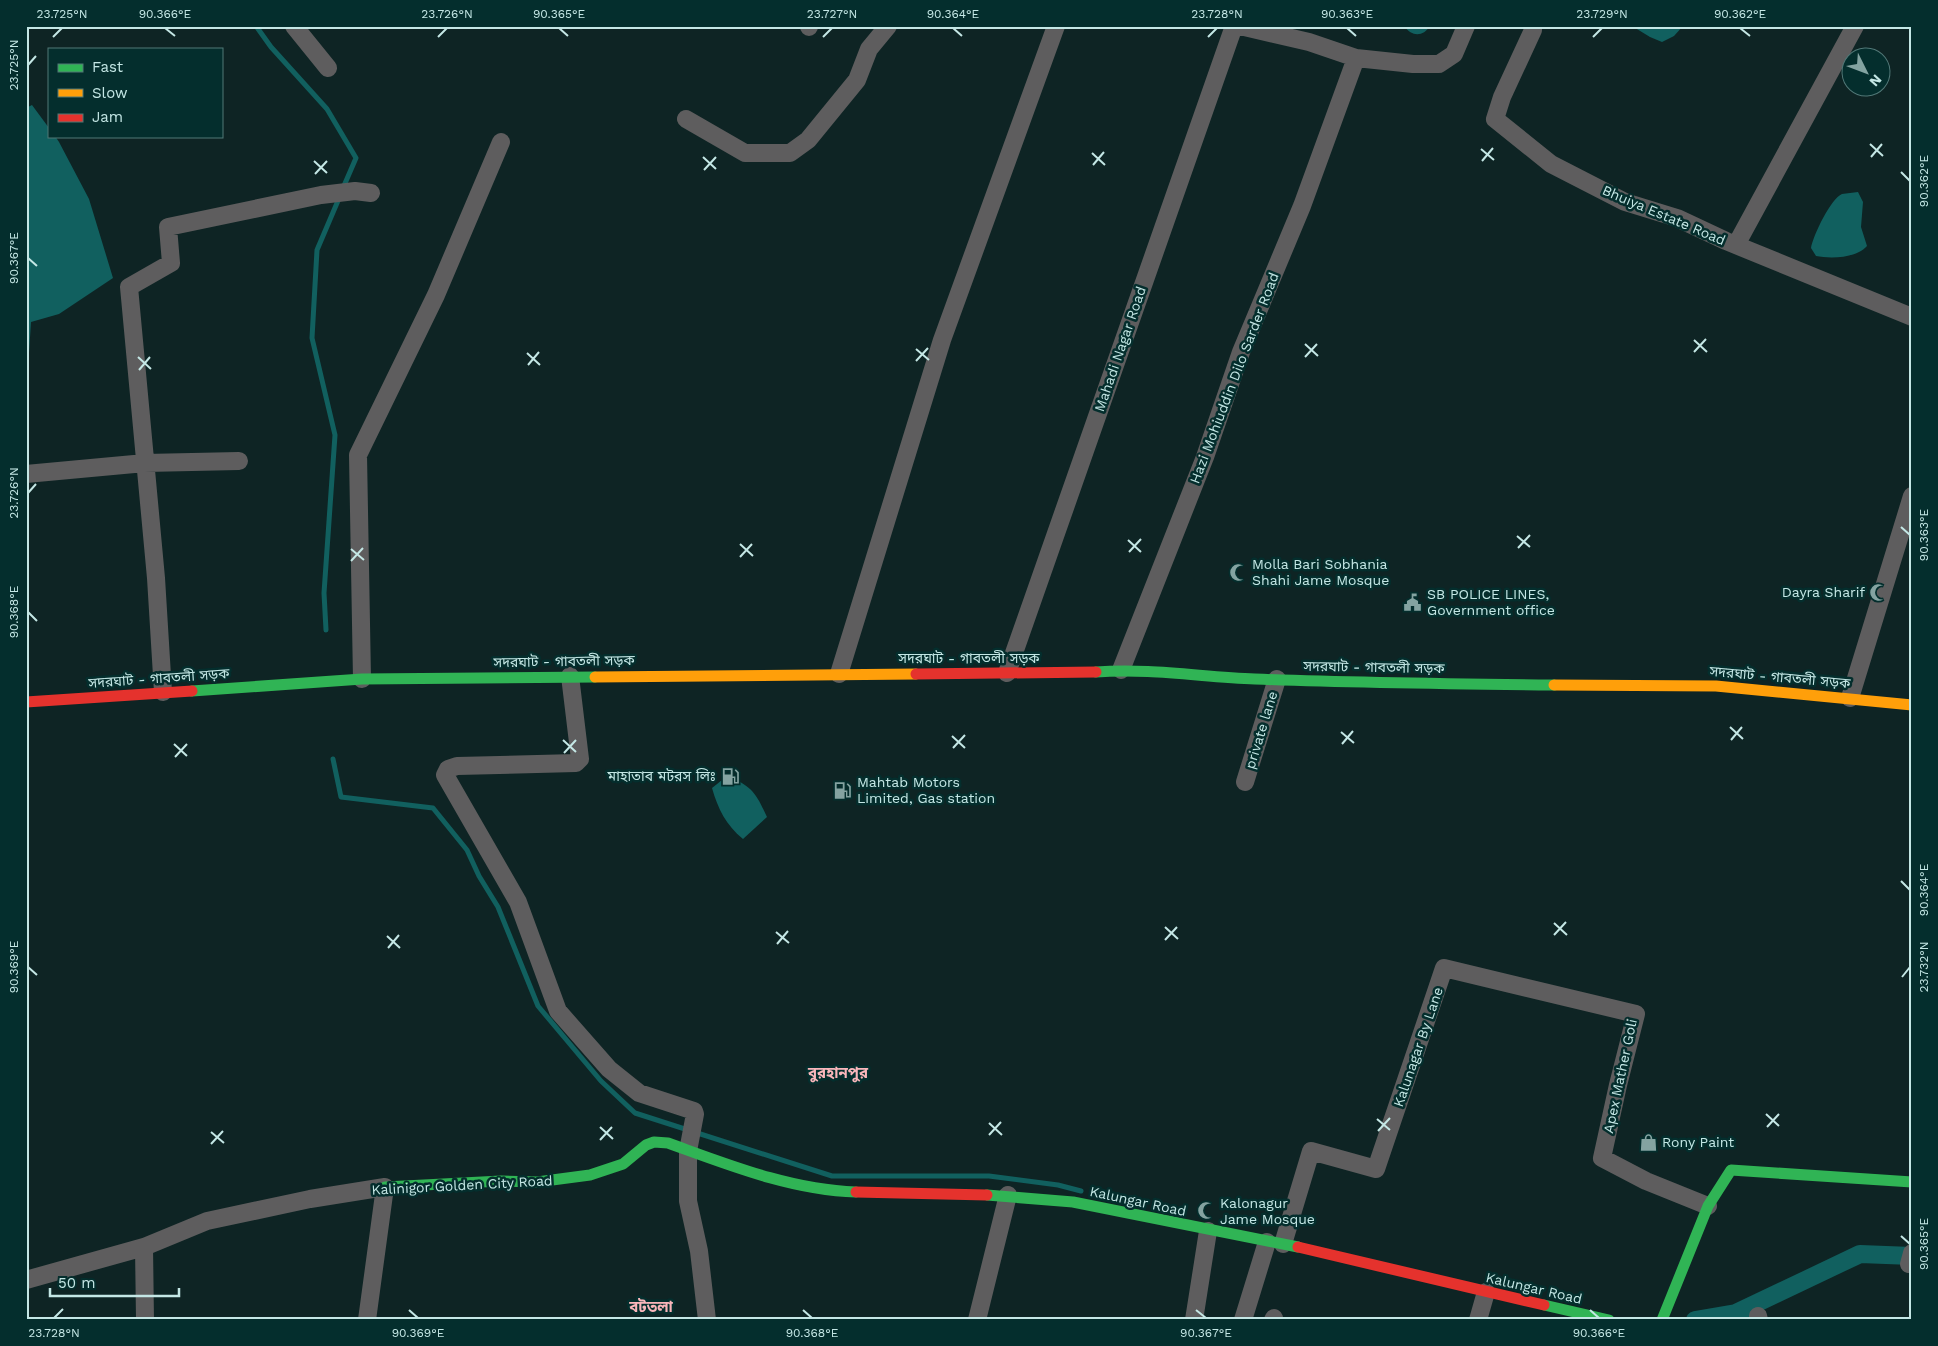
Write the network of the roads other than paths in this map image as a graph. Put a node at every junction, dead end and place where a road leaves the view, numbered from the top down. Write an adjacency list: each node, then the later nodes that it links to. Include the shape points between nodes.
1 (294, 26): 10 (street)
2 (888, 26): 11 (street, via 869,49 857,80 808,140 790,153 745,153)
3 (1056, 26): 22 (street, via 942,340)
4 (1234, 26): 21 (street, Mahadi Nagar Road)
5 (1240, 26): 9 (street, via 1308,42)
6 (1466, 26): 9 (street, via 1454,54 1439,64)
7 (1532, 26): 14 (street, Bhuiya Estate Road, via 1495,119 1551,164 1625,202 1677,218)
8 (1854, 26): 14 (street)
9 (1356, 58): 20 (street, Hazi Mohiuddin Dilo Sarder Road, via 1302,206 1242,352 1205,457)
10 (328, 68)
11 (686, 119)
12 (501, 142): 24 (street, via 436,295 358,455)
13 (363, 192): 17 (street, via 321,195 168,227 172,263 129,287)
14 (1736, 245): 15 (street, Bhuiya Estate Road)
15 (1910, 312)
16 (239, 461): 17 (street)
17 (146, 463): 18 (street); 26 (street)
18 (26, 474)
19 (1912, 496): 27 (street)
20 (1121, 670): 21 (main road, সদরঘাট - গাবতলী সড়ক); 25 (main road, সদরঘাট - গাবতলী সড়ক)
21 (1007, 672): 22 (main road, সদরঘাট - গাবতলী সড়ক)
22 (839, 674): 23 (main road, সদরঘাট - গাবতলী সড়ক)
23 (570, 676): 24 (main road, সদরঘাট - গাবতলী সড়ক); 32 (street, via 580,760 576,763 457,766 448,769 445,775 518,902 558,1011 609,1069 639,1093 694,1110)
24 (362, 678): 26 (main road, সদরঘাট - গাবতলী সড়ক)
25 (1277, 679): 27 (main road, সদরঘাট - গাবতলী সড়ক, via 1351,683 1716,686); 30 (street, private lane)
26 (163, 692): 28 (main road, সদরঘাট - গাবতলী সড়ক)
27 (1850, 698): 29 (main road, সদরঘাট - গাবতলী সড়ক)
28 (26, 702)
29 (1912, 706)
30 (1246, 782)
31 (1444, 968): 36 (street, Apex Mather Goli, via 1636,1014 1602,1158 1646,1181); 38 (street, Kalunagar By Lane, via 1376,1169 1311,1151)
32 (689, 1144): 34 (main road, Kalinigor Golden City Road, via 654,1142 639,1149 623,1164 590,1175 546,1181); 35 (main road, Kalungar Road, via 752,1174 833,1191); 46 (street, via 688,1200 699,1251)
33 (1912, 1182): 36 (main road, via 1731,1170)
34 (385, 1187): 39 (street, Kalinigor Golden City Road, via 207,1221); 44 (street)
35 (1008, 1195): 37 (main road, Kalungar Road, via 1073,1202); 47 (street)
36 (1708, 1206): 53 (main road)
37 (1208, 1232): 38 (main road, Kalungar Road); 48 (street)
38 (1275, 1243): 41 (main road, Kalungar Road); 49 (street)
39 (144, 1247): 40 (street, Kalinigor Golden City Road); 45 (street)
40 (26, 1280)
41 (1486, 1292): 42 (main road, Kalungar Road); 50 (street)
42 (1539, 1303): 43 (main road, Kalungar Road); 51 (street)
43 (1587, 1318): 52 (main road, Kalungar Road)
44 (367, 1319)
45 (145, 1320)
46 (707, 1320)
47 (977, 1320)
48 (1194, 1320)
49 (1243, 1320)
50 (1478, 1320)
51 (1533, 1320)
52 (1608, 1320)
53 (1662, 1320)

